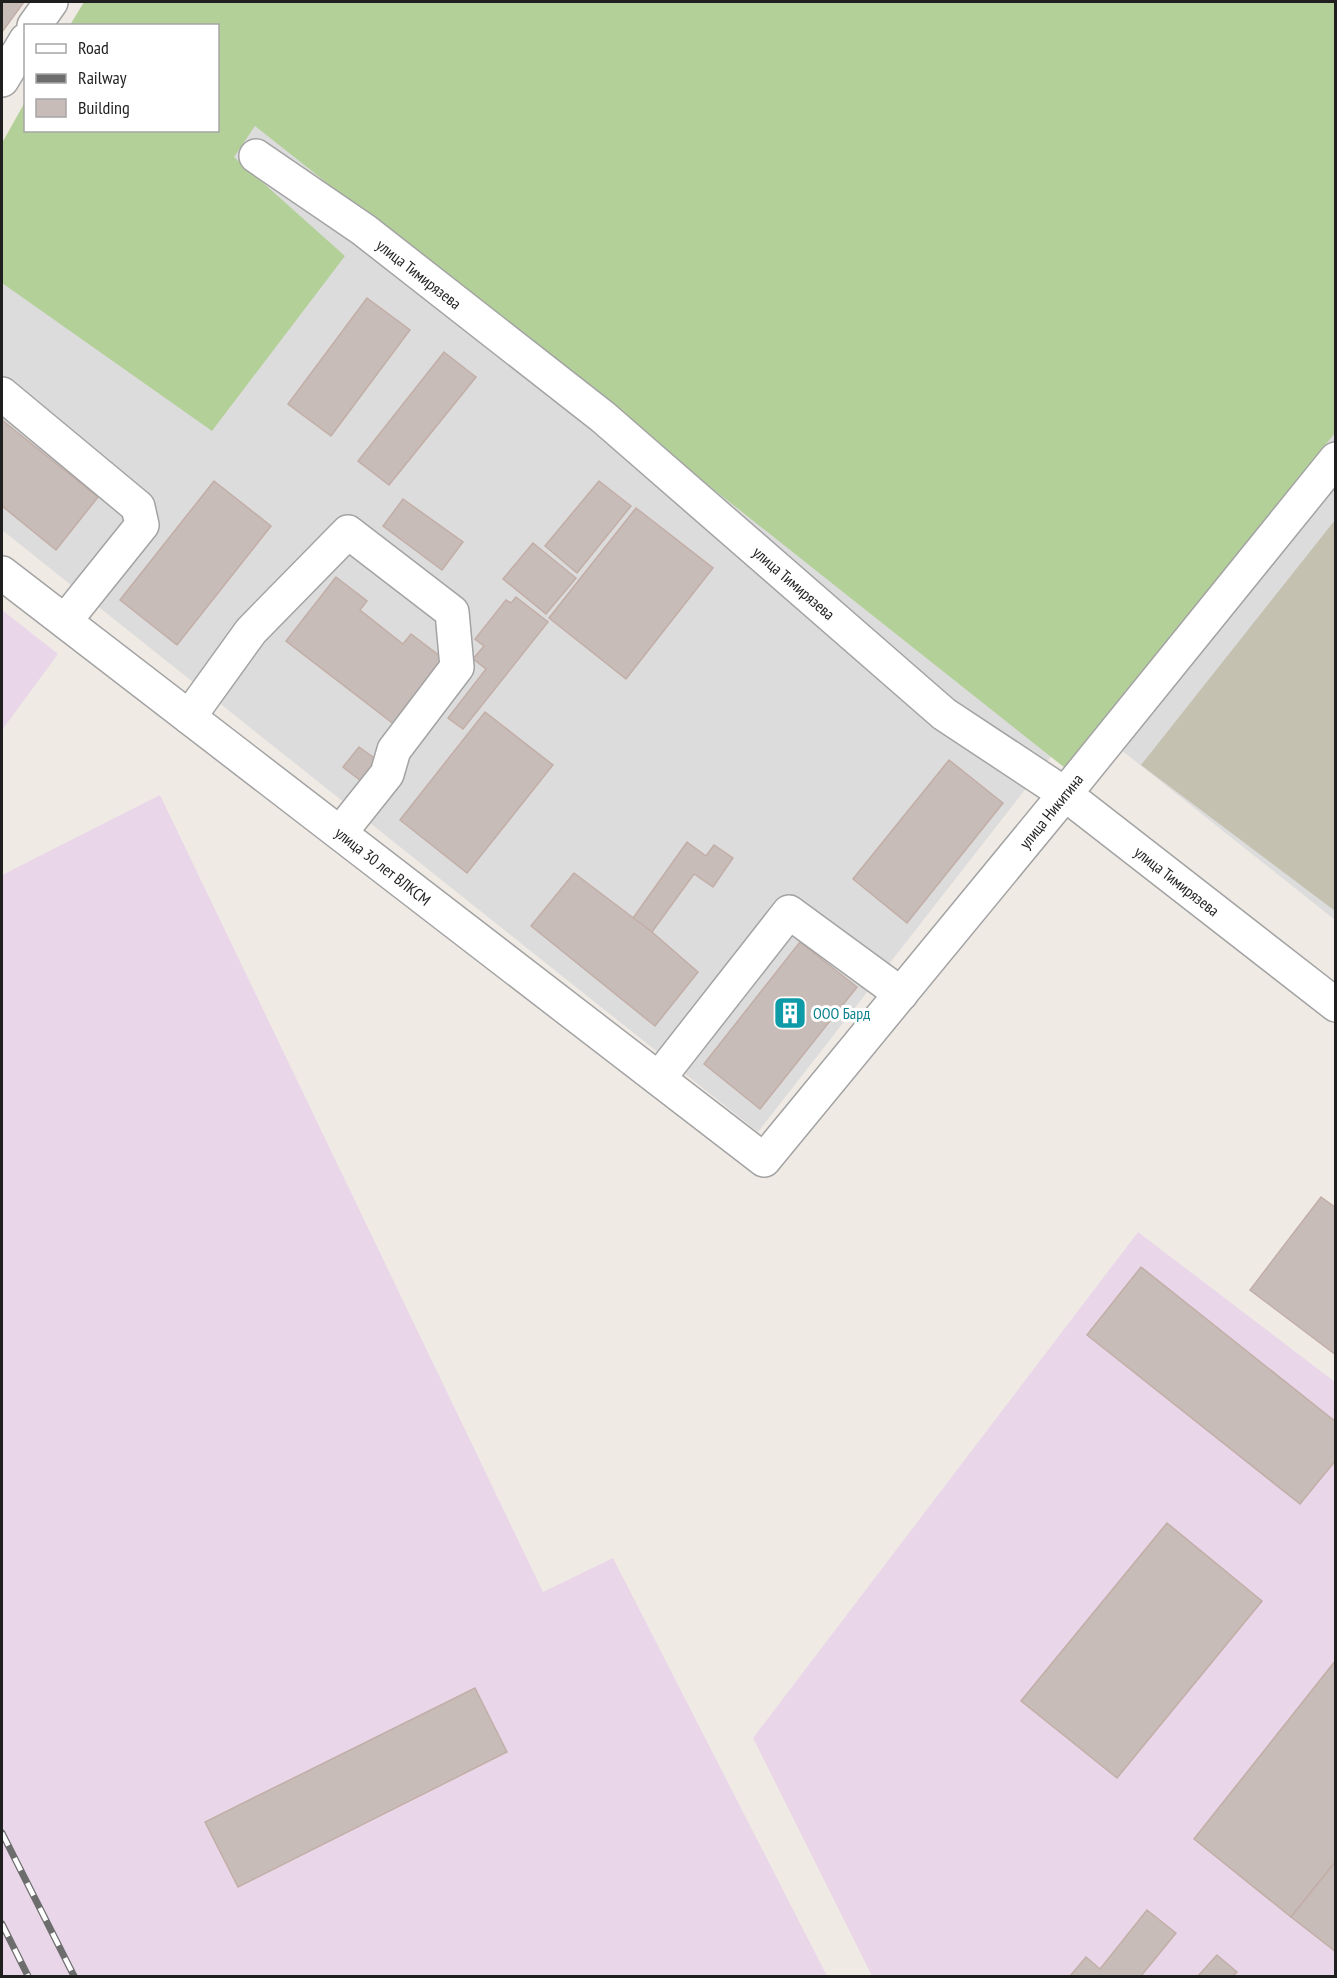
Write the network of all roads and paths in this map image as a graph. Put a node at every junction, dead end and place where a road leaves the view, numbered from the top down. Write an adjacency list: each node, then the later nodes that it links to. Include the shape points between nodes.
1 (51, 2): 2 (street)
2 (35, 24)
3 (24, 43): 4 (street)
4 (2, 80)
5 (256, 156): 11 (street, улица Тимирязева, via 364,230 603,417 944,714)
6 (2, 394): 9 (street, via 138,507 142,525)
7 (1335, 459): 11 (street, улица Никитина)
8 (2, 573): 9 (street, улица 30 лет ВЛКСМ)
9 (65, 621): 10 (street, улица 30 лет ВЛКСМ)
10 (189, 717): 12 (street, улица 30 лет ВЛКСМ); 12 (street, via 251,631 348,532 434,597 452,612 457,667 394,750 387,774)
11 (1065, 794): 13 (street, улица Никитина); 14 (street, улица Тимирязева)
12 (340, 833): 15 (street, улица 30 лет ВЛКСМ)
13 (901, 994): 15 (street, via 789,912); 16 (street, улица Никитина)
14 (1335, 1005)
15 (659, 1078): 16 (street, улица 30 лет ВЛКСМ)
16 (764, 1160)

